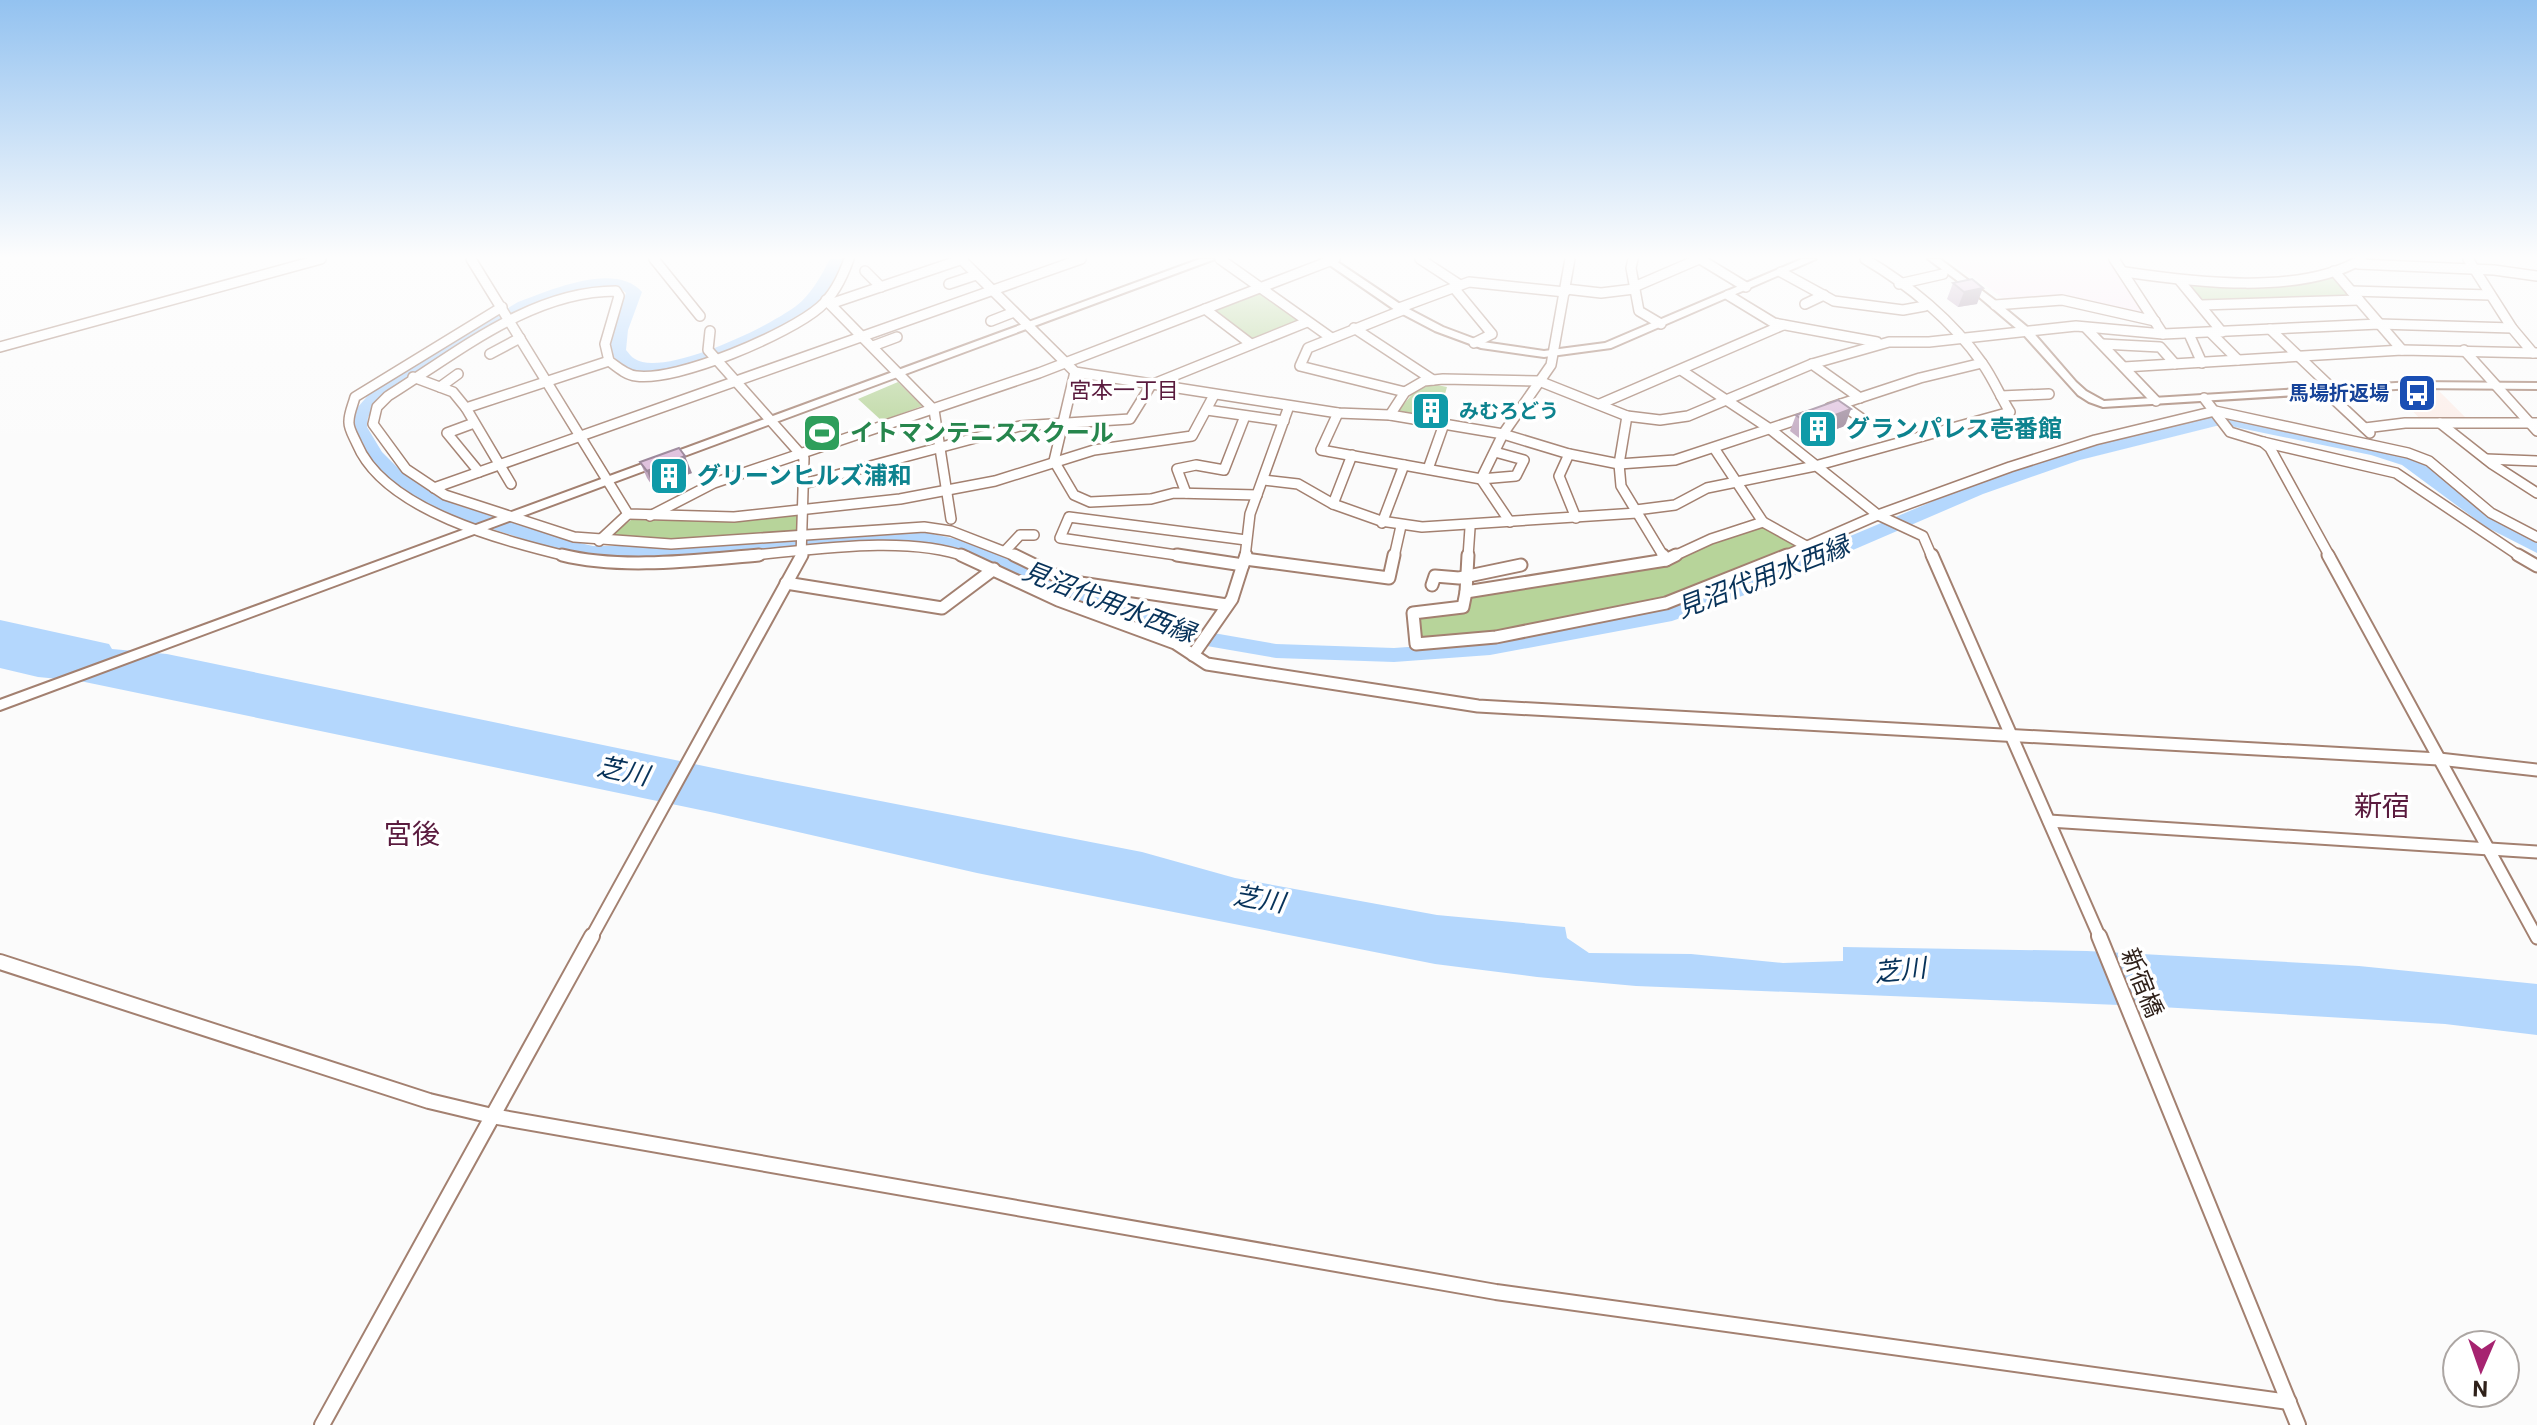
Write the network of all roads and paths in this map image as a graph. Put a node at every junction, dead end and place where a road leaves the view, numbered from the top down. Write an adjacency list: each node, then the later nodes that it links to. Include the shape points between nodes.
1 (1029, 325): 61 (street)
2 (78, 326): 51 (street)
3 (487, 326): 154 (street, via 355,397 348,424 360,452 406,499)
4 (489, 326): 71 (street)
5 (512, 326): 42 (street)
6 (610, 326): 60 (street, via 605,344)
7 (788, 326): 57 (street)
8 (851, 326): 39 (street)
9 (891, 326): 39 (street)
10 (1028, 326): 70 (street)
11 (1162, 326): 61 (street)
12 (1227, 326): 48 (street)
13 (1298, 326): 48 (street)
14 (1312, 326): 41 (street)
15 (1360, 326): 30 (street)
16 (1436, 326): 45 (street)
17 (1486, 326): 45 (street, via 1492,334)
18 (1558, 326): 54 (street)
19 (1657, 326): 54 (street, via 1607,346)
20 (1782, 326): 67 (street)
21 (1786, 326): 46 (street)
22 (1947, 326): 43 (street)
23 (2020, 326): 34 (street)
24 (2158, 326): 37 (street)
25 (2212, 326): 36 (street)
26 (2346, 326): 33 (street)
27 (2380, 326): 52 (street)
28 (2429, 326): 31 (street)
29 (2510, 326): 31 (street)
30 (1354, 328): 41 (street); 72 (street)
31 (2512, 328): 44 (street)
32 (2087, 329): 34 (street); 37 (street); 49 (street)
33 (2270, 329): 36 (street); 58 (street)
34 (2025, 330): 43 (street); 88 (street, via 2087,399 2103,404)
35 (710, 331): 57 (street)
36 (2216, 332): 38 (street); 59 (street)
37 (2163, 334): 38 (street)
38 (2189, 334): 63 (street)
39 (861, 336): 50 (street); 74 (street)
40 (897, 337): 50 (street)
41 (1330, 337): 81 (street, via 1308,348 1300,366)
42 (520, 338): 56 (street); 73 (street)
43 (1962, 339): 46 (street); 62 (street)
44 (2524, 342): 47 (street); 55 (street)
45 (1474, 343): 54 (street)
46 (1880, 343): 64 (street)
47 (2537, 343)
48 (1251, 344): 77 (street)
49 (2102, 344): 65 (street, via 2160,347); 66 (street)
50 (873, 346): 70 (street)
51 (0, 347)
52 (2402, 350): 53 (street); 58 (street)
53 (2464, 350): 55 (street); 76 (street)
54 (1553, 353): 75 (street)
55 (2535, 353)
56 (490, 354)
57 (713, 355): 60 (street, via 654,378 624,373); 74 (street)
58 (2297, 356): 59 (street); 80 (street)
59 (2238, 360): 63 (street)
60 (609, 361): 73 (street)
61 (1065, 363): 68 (street); 93 (street)
62 (1982, 363): 84 (street); 85 (street)
63 (2202, 363): 65 (street)
64 (1812, 364): 85 (street); 87 (street)
65 (2175, 364): 66 (street)
66 (2124, 367): 88 (street)
67 (1681, 370): 87 (street); 89 (street)
68 (1075, 372): 77 (street); 104 (street)
69 (458, 374): 79 (street)
70 (898, 374): 93 (street); 100 (street)
71 (410, 376): 79 (street); 136 (street, via 377,407 373,424 406,469)
72 (1433, 380): 75 (street); 81 (street)
73 (548, 381): 92 (street); 111 (street)
74 (735, 381): 100 (street); 111 (street)
75 (1539, 381): 89 (street); 112 (street)
76 (2494, 384): 78 (street); 80 (street); 106 (street)
77 (1151, 385): 83 (street); 104 (street, via 1130,419)
78 (2537, 386)
79 (440, 387): 92 (street, via 453,392)
80 (2329, 390): 86 (street); 108 (street)
81 (1405, 392): 96 (street)
82 (2049, 394): 84 (street)
83 (1214, 395): 91 (street); 94 (street)
84 (2001, 396): 127 (street, via 2010,412)
85 (1860, 398): 90 (street)
86 (2204, 398): 88 (street); 99 (street)
87 (1729, 401): 98 (street, via 1673,419); 109 (street)
88 (2156, 401)
89 (1600, 404): 98 (street)
90 (1841, 404): 102 (street); 109 (street)
91 (1289, 406): 95 (street); 101 (street)
92 (466, 408): 103 (street)
93 (934, 410): 115 (street); 119 (street)
94 (1207, 410): 97 (street); 122 (street, via 1192,436)
95 (1338, 413): 96 (street); 120 (street, via 1321,450)
96 (1390, 415): 107 (street)
97 (1245, 416): 101 (street); 138 (street, via 1224,470 1196,465 1177,469)
98 (1627, 416): 124 (street)
99 (2221, 418): 113 (street, via 2235,435); 114 (street); 145 (street, via 2095,440)
100 (769, 421): 119 (street); 131 (street)
101 (1284, 421): 132 (street)
102 (1865, 421)
103 (474, 423): 125 (street); 129 (street, via 447,433)
104 (1063, 423): 115 (street, via 1020,426); 122 (street)
105 (2440, 423): 106 (street); 108 (street); 121 (street)
106 (2533, 423): 110 (street)
107 (1444, 424): 112 (street); 128 (street)
108 (2365, 428): 114 (street)
109 (1770, 429): 116 (street); 127 (street)
110 (2537, 431)
111 (582, 434): 125 (street); 131 (street)
112 (1503, 434): 117 (street); 118 (street)
113 (2263, 442): 166 (street, via 2396,473); 176 (street)
114 (2383, 446): 157 (street, via 2429,461 2491,513)
115 (940, 447): 135 (street); 137 (street)
116 (1714, 448): 124 (street, via 1675,460); 133 (street)
117 (1495, 452): 130 (street); 130 (street, via 1524,460 1516,476)
118 (1569, 454): 124 (street); 147 (street, via 1559,476)
119 (802, 455): 135 (street); 146 (street, via 714,483)
120 (1352, 455): 126 (street); 141 (street)
121 (2485, 459): 123 (street); 139 (street)
122 (1054, 461): 137 (street); 138 (street, via 1074,495 1090,502)
123 (2537, 461)
124 (1619, 464): 143 (street, via 1621,486)
125 (498, 465): 129 (street); 134 (street)
126 (1404, 465): 128 (street); 151 (street)
127 (1815, 466): 133 (street); 145 (street)
128 (1428, 469): 130 (street)
129 (479, 472): 136 (street)
130 (1481, 479): 149 (street)
131 (610, 480): 144 (street); 148 (street)
132 (1264, 480): 140 (street); 141 (street, via 1298,484)
133 (1736, 481): 143 (street, via 1707,488 1675,505); 150 (street)
134 (511, 484)
135 (803, 484): 142 (street)
136 (434, 488): 148 (street)
137 (947, 491): 142 (street); 152 (street)
138 (1186, 493): 140 (street)
139 (2537, 493)
140 (1257, 495): 158 (street)
141 (1333, 504): 151 (street)
142 (803, 509): 146 (street, via 734,517); 160 (street)
143 (1637, 512): 147 (street); 163 (street)
144 (628, 514): 146 (street); 159 (street)
145 (1878, 515): 161 (street); 175 (street, 新宿橋, via 1923,536)
146 (649, 516)
147 (1576, 518): 149 (street)
148 (506, 519): 154 (street); 159 (street)
149 (1510, 522): 155 (street)
150 (1763, 522): 161 (street); 163 (street)
151 (1382, 523): 153 (street)
152 (951, 525): 160 (street); 162 (street)
153 (1401, 526): 155 (street); 164 (street, via 1389,578)
154 (483, 528): 160 (street, via 573,558 609,561 679,561); 174 (street)
155 (1470, 528): 168 (street)
156 (1034, 535): 162 (street, via 1020,535)
157 (2537, 537)
158 (1246, 540): 164 (street); 164 (street, via 1069,517 1060,538)
159 (599, 541): 160 (street)
160 (803, 545): 167 (street, via 940,549); 169 (street)
161 (1808, 547): 171 (street, via 1666,603 1496,637 1416,644 1413,613 1463,607)
162 (1005, 551): 172 (street, via 1067,581)
163 (1666, 560): 171 (street)
164 (1244, 562): 172 (street)
165 (1521, 565): 168 (street)
166 (2537, 566)
167 (994, 569): 169 (street, via 942,608); 173 (street, via 1058,600)
168 (1468, 575): 170 (street, via 1435,576); 171 (street)
169 (786, 583): 183 (street)
170 (1432, 585)
171 (1466, 592)
172 (1227, 605): 173 (street)
173 (1196, 650): 175 (street, via 1207,664 1225,668 1478,706)
174 (3, 702)
175 (2012, 735): 176 (street); 178 (street, 新宿橋)
176 (2439, 759): 177 (street); 179 (street)
177 (2537, 770)
178 (2049, 821): 179 (street); 184 (street, 新宿橋)
179 (2488, 847): 180 (street); 181 (street)
180 (2537, 852)
181 (2537, 938)
182 (0, 962): 183 (street, via 429,1101)
183 (492, 1116): 184 (street, via 1496,1292); 185 (street)
184 (2289, 1402): 186 (street, 新宿橋)
185 (322, 1425)
186 (2298, 1425)

